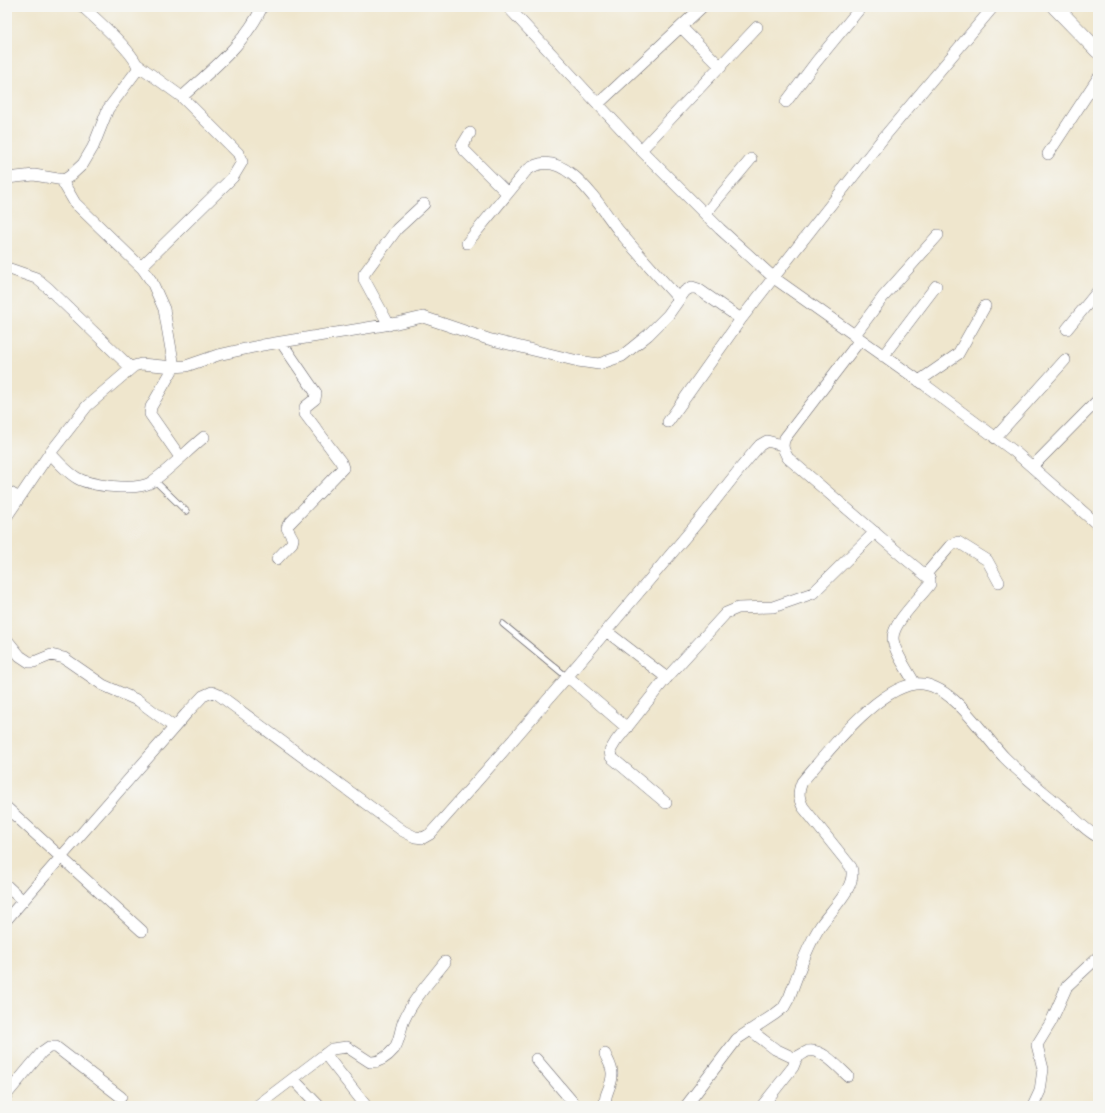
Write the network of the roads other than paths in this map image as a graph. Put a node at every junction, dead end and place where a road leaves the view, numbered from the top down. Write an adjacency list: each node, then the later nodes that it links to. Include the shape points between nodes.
1 (83, 7): 11 (street, via 106,28)
2 (262, 7): 14 (street, via 239,42)
3 (508, 7): 16 (street)
4 (702, 7): 8 (street)
5 (861, 7): 15 (street)
6 (993, 7): 30 (street, via 889,131)
7 (1055, 7): 10 (main road)
8 (681, 27): 12 (street); 16 (street)
9 (757, 27): 12 (street)
10 (1098, 51)
11 (138, 65): 14 (street); 22 (street, via 135,74 106,113 93,147 83,164 70,176)
12 (721, 66): 18 (street)
13 (1098, 78): 19 (street)
14 (182, 97): 28 (street, via 238,153 242,165 233,178)
15 (786, 102)
16 (598, 104): 18 (street)
17 (470, 133): 23 (street, via 462,148)
18 (641, 150): 25 (street)
19 (1048, 154)
20 (751, 158): 25 (street)
21 (7, 178): 22 (street, via 34,175)
22 (61, 179): 28 (street, via 75,203)
23 (507, 193): 27 (street); 33 (street, via 526,171 536,164 551,164 566,171 586,186 619,230)
24 (424, 204): 36 (street, via 397,229 364,274 364,279)
25 (705, 214): 30 (street)
26 (938, 235): 38 (street, via 883,296)
27 (466, 243)
28 (141, 267): 42 (street, via 152,282 164,309)
29 (7, 268): 43 (street, via 32,276 48,288)
30 (774, 278): 35 (street); 38 (street)
31 (936, 286): 40 (street)
32 (1098, 291): 37 (street)
33 (679, 300): 35 (street, via 688,289 695,287); 36 (street, via 660,324 642,340 622,356 599,364 488,339 423,317)
34 (985, 306): 44 (street, via 958,354)
35 (741, 319): 46 (street)
36 (389, 324): 39 (street)
37 (1067, 329)
38 (857, 338): 40 (street); 49 (street)
39 (280, 342): 42 (street, via 218,355 193,365); 60 (street, via 316,393 315,399 304,410 305,414 344,468 288,525 292,543)
40 (883, 356): 44 (street)
41 (1065, 360): 48 (street)
42 (174, 367): 43 (street, via 141,364); 51 (street, via 149,412)
43 (131, 368): 50 (street, via 87,406)
44 (919, 381): 48 (street)
45 (1098, 400): 52 (street)
46 (668, 422)
47 (204, 437): 51 (street)
48 (995, 438): 52 (street)
49 (782, 445): 59 (street, via 788,458); 64 (street, via 767,441 760,445)
50 (50, 453): 53 (street, via 72,474 91,484 135,487); 55 (street)
51 (180, 457): 53 (street)
52 (1032, 467): 58 (street)
53 (153, 480): 56 (lane)
54 (7, 491): 55 (street)
55 (19, 498): 57 (street)
56 (186, 511)
57 (7, 516)
58 (1098, 525)
59 (875, 532): 61 (street); 67 (street, via 813,593 773,607 738,608 726,613)
60 (277, 559)
61 (926, 574): 62 (street, via 950,546 958,542 987,560); 68 (street, via 930,584 898,626 894,638 896,649)
62 (999, 582)
63 (503, 624): 66 (lane)
64 (606, 631): 66 (street); 67 (street)
65 (7, 640): 69 (street, via 20,656 29,662 51,655 64,658 103,685 139,701)
66 (568, 677): 69 (street, via 496,761 430,834 423,838 403,831 219,695 212,692 203,696); 70 (street)
67 (667, 678): 70 (street)
68 (915, 684): 73 (street, via 923,683 936,688 953,700 974,720 1004,757); 81 (street, via 890,694 858,720 802,782 799,799 848,861 853,872 852,879 844,895 821,925 786,1004 776,1014)
69 (174, 727): 74 (street)
70 (627, 728): 71 (street, via 612,747 611,757)
71 (666, 803)
72 (7, 808): 74 (street)
73 (1098, 837)
74 (62, 857): 76 (street); 78 (street)
75 (7, 886): 76 (street)
76 (23, 901): 77 (street)
77 (7, 919)
78 (142, 930)
79 (1098, 957): 97 (street, via 1067,986 1052,1022 1037,1045 1042,1069 1040,1091)
80 (445, 962): 82 (street, via 416,999 404,1020 394,1049 383,1059 370,1062 347,1047 332,1049)
81 (750, 1030): 84 (street, via 788,1056); 95 (street, via 733,1044)
82 (325, 1054): 87 (street); 92 (street)
83 (605, 1054): 94 (street, via 612,1070 605,1094)
84 (798, 1057): 86 (street, via 816,1051); 96 (street)
85 (536, 1059): 93 (street)
86 (848, 1076)
87 (294, 1078): 90 (street); 91 (street)
88 (7, 1094): 89 (street, via 42,1052 49,1047 56,1047)
89 (121, 1097)
90 (257, 1106)
91 (319, 1106)
92 (366, 1106)
93 (576, 1106)
94 (606, 1106)
95 (686, 1106)
96 (762, 1106)
97 (1033, 1106)

